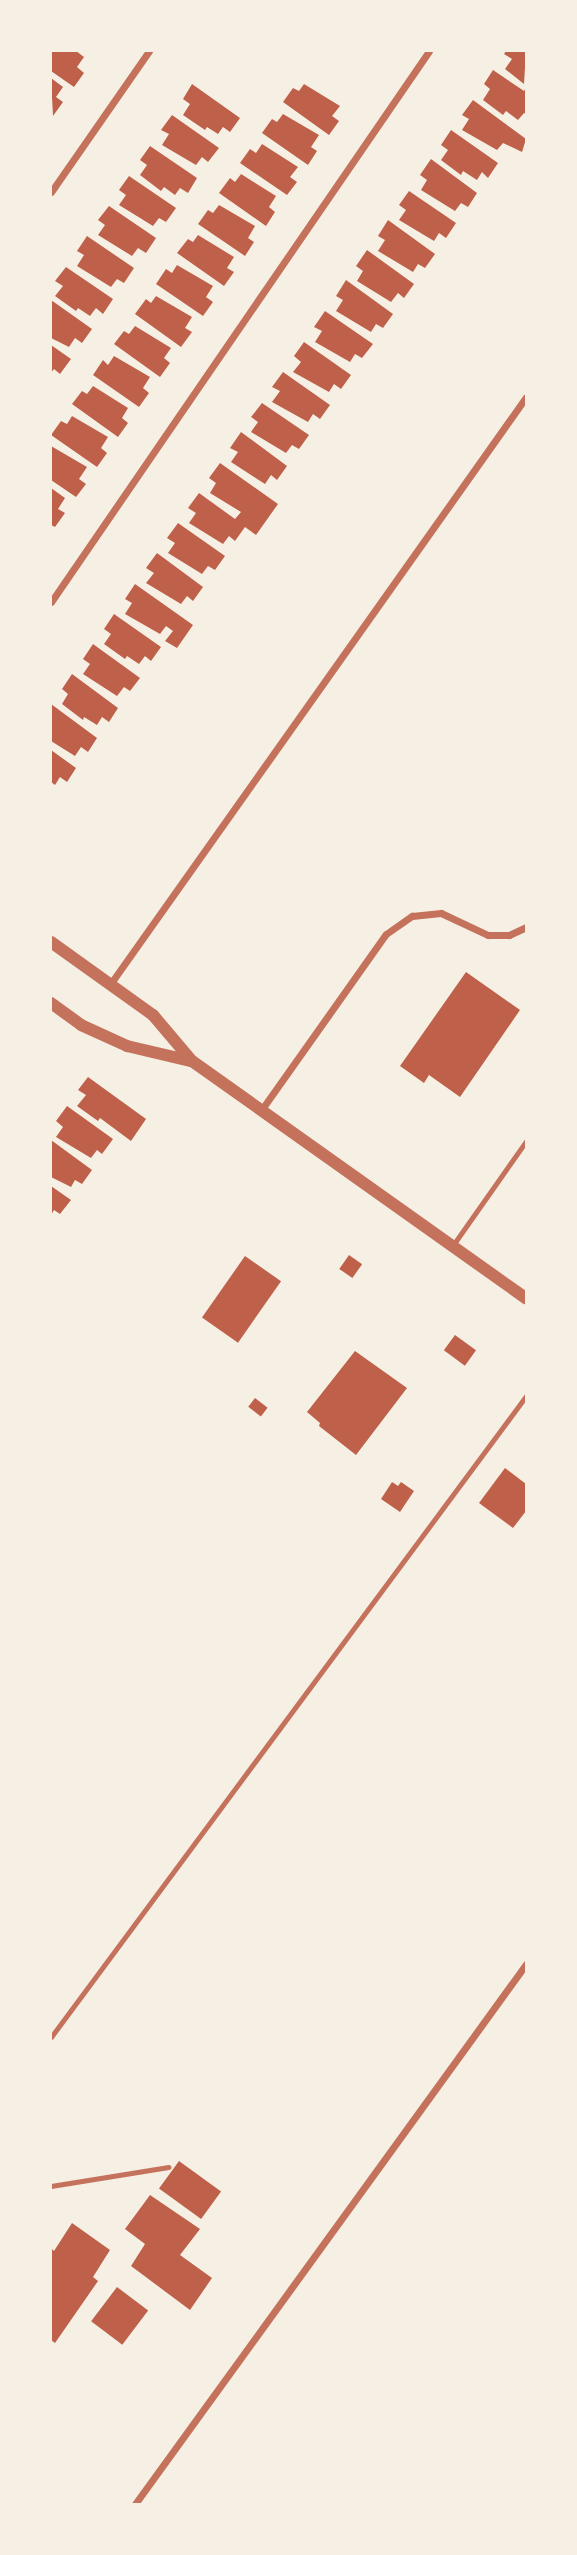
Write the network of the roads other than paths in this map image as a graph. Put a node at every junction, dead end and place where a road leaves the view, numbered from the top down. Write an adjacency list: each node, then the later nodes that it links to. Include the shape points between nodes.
1 (149, 51): 3 (street)
2 (429, 51): 5 (street)
3 (51, 192)
4 (526, 397): 8 (street)
5 (51, 602)
6 (526, 927): 11 (street, via 509,935 488,935 441,913 412,916 386,934)
7 (51, 942): 8 (street)
8 (111, 983): 10 (street, via 153,1015)
9 (51, 1003): 10 (street, via 81,1025 127,1046)
10 (192, 1061): 11 (street)
11 (262, 1109): 13 (street)
12 (526, 1141): 13 (lane)
13 (453, 1245): 14 (street)
14 (526, 1298)
15 (526, 1396): 17 (lane)
16 (526, 1964): 20 (street)
17 (51, 2038)
18 (168, 2167): 19 (lane)
19 (51, 2186)
20 (135, 2504)

